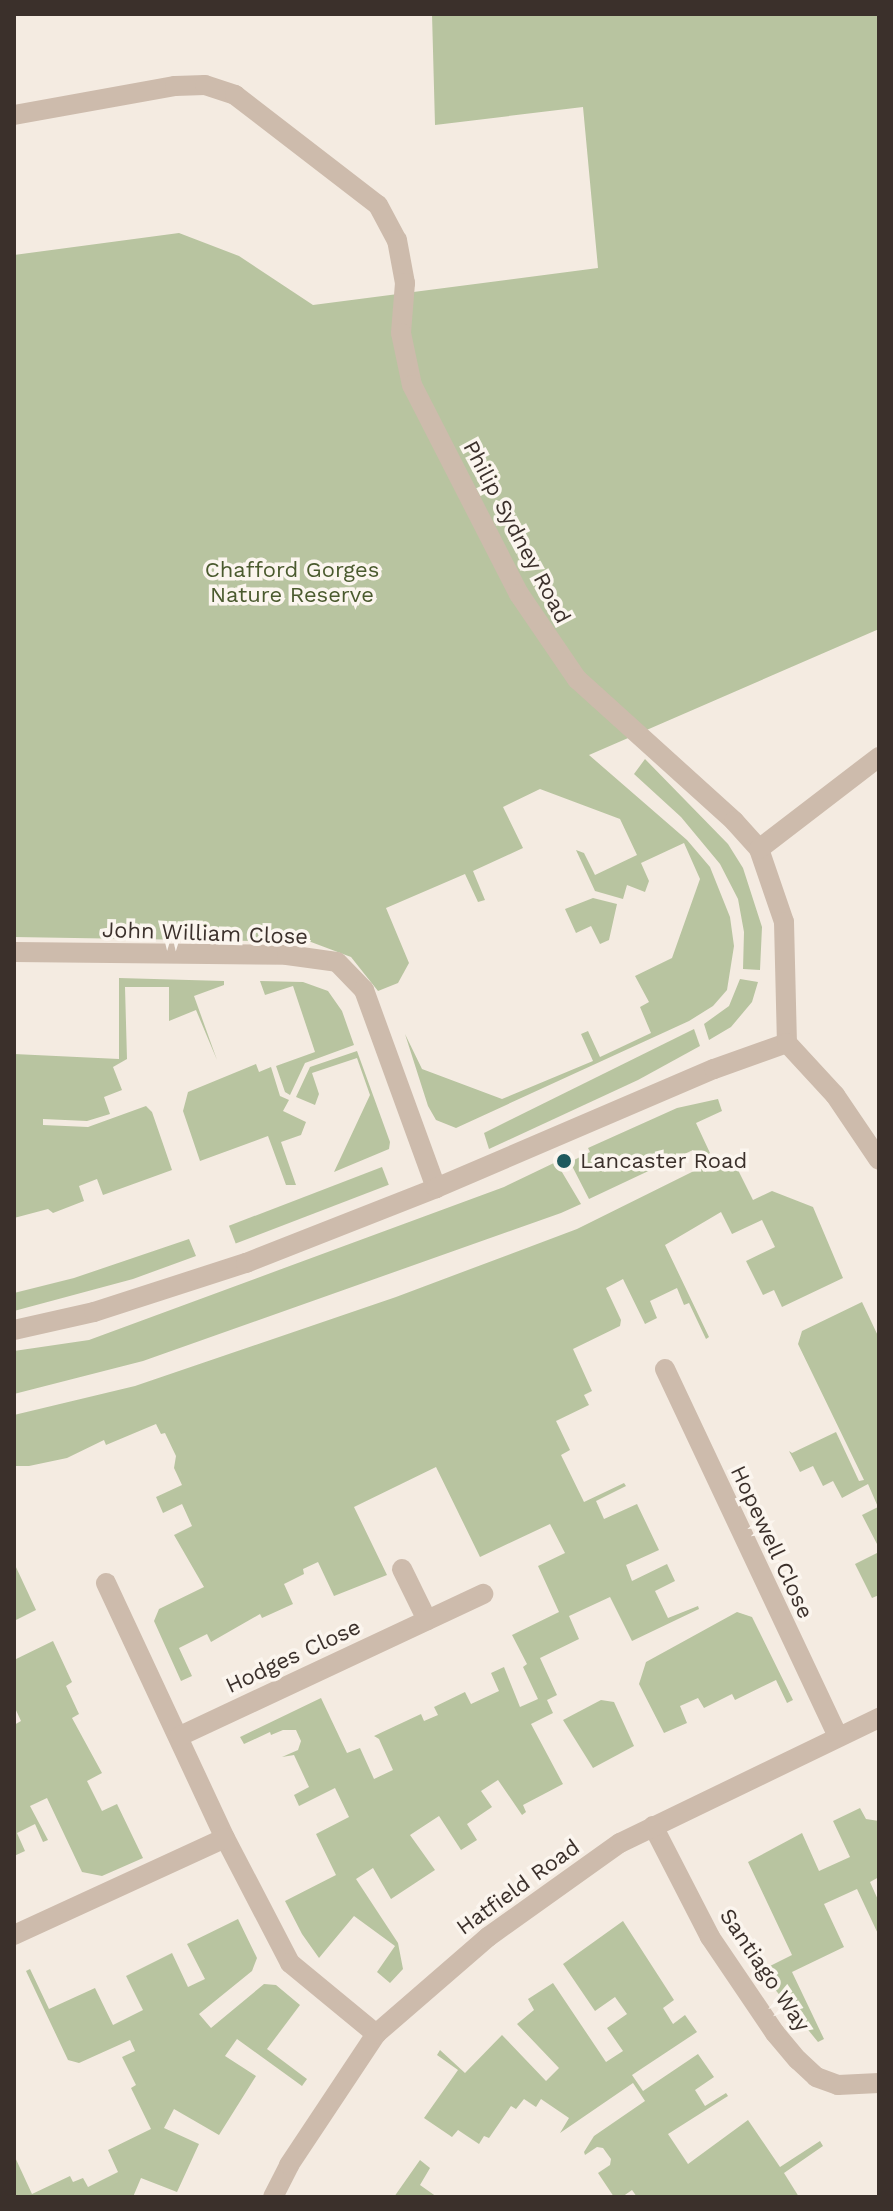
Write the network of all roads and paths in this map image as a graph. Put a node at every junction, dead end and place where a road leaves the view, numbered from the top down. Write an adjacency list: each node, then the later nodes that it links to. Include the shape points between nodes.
1 (14, 115): 3 (street, Philip Sydney Road, via 205,85 235,95 378,205 397,240 405,283 401,333 412,385 519,594 577,679)
2 (879, 757): 3 (street)
3 (759, 849): 5 (street, Philip Sydney Road, via 784,922)
4 (14, 952): 7 (street, John William Close, via 287,955 337,962 364,990)
5 (787, 1043): 6 (street, via 835,1095); 7 (street)
6 (879, 1160)
7 (436, 1188): 8 (street, via 246,1263 94,1312)
8 (14, 1330)
9 (665, 1369): 16 (street, Hopewell Close)
10 (402, 1569): 13 (street)
11 (106, 1583): 15 (street)
12 (483, 1594): 13 (street, Hodges Close)
13 (427, 1620): 15 (street, Hodges Close)
14 (879, 1718): 16 (street, Hatfield Road)
15 (180, 1736): 18 (street)
16 (838, 1736): 17 (street, Hatfield Road)
17 (653, 1826): 20 (street, Hatfield Road, via 620,1843 488,1937); 21 (street, Santiago Way, via 710,1937 798,2060 816,2077 838,2085)
18 (225, 1838): 19 (street); 20 (street, via 290,1963)
19 (14, 1935)
20 (376, 2034): 22 (street, Hatfield Road)
21 (879, 2083)
22 (273, 2197)

